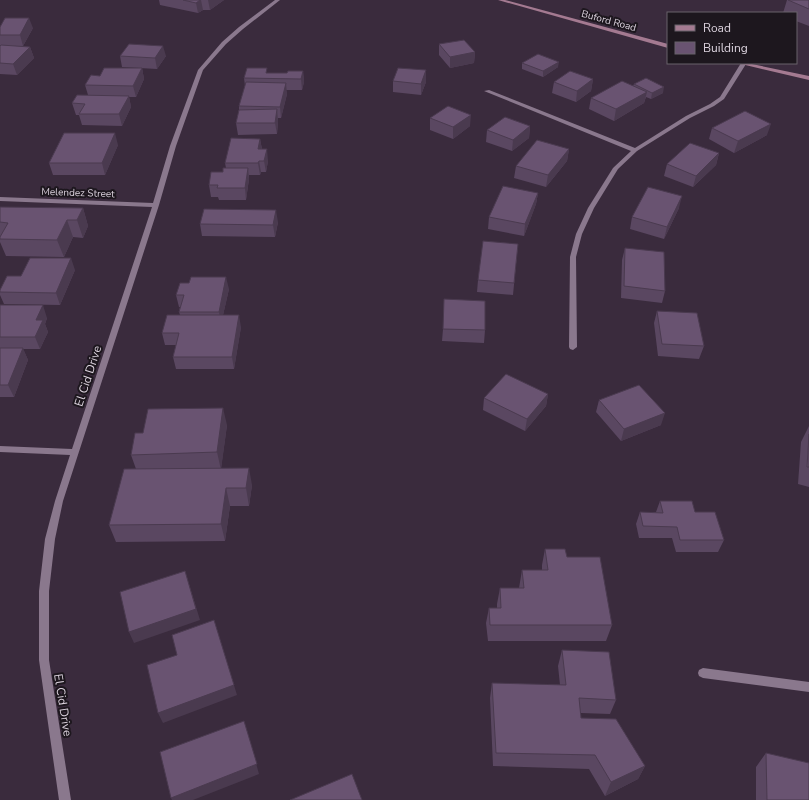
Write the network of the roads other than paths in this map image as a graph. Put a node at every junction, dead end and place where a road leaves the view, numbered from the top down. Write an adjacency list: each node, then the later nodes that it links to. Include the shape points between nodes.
1 (278, 0): 10 (street, El Cid Drive, via 230,38 201,70 173,146)
2 (500, 0): 3 (street, Buford Road)
3 (667, 46)
4 (740, 64): 8 (street, via 722,98)
5 (746, 64): 6 (street)
6 (809, 78)
7 (487, 91): 8 (street)
8 (634, 150): 11 (street, via 616,168 579,234 572,257)
9 (0, 199): 10 (street, Melendez Street)
10 (156, 205): 13 (street, El Cid Drive)
11 (573, 347)
12 (0, 449): 13 (street)
13 (76, 452): 16 (street, El Cid Drive, via 59,501 50,538 44,591 44,660)
14 (703, 673): 15 (street)
15 (809, 687)
16 (65, 800)

